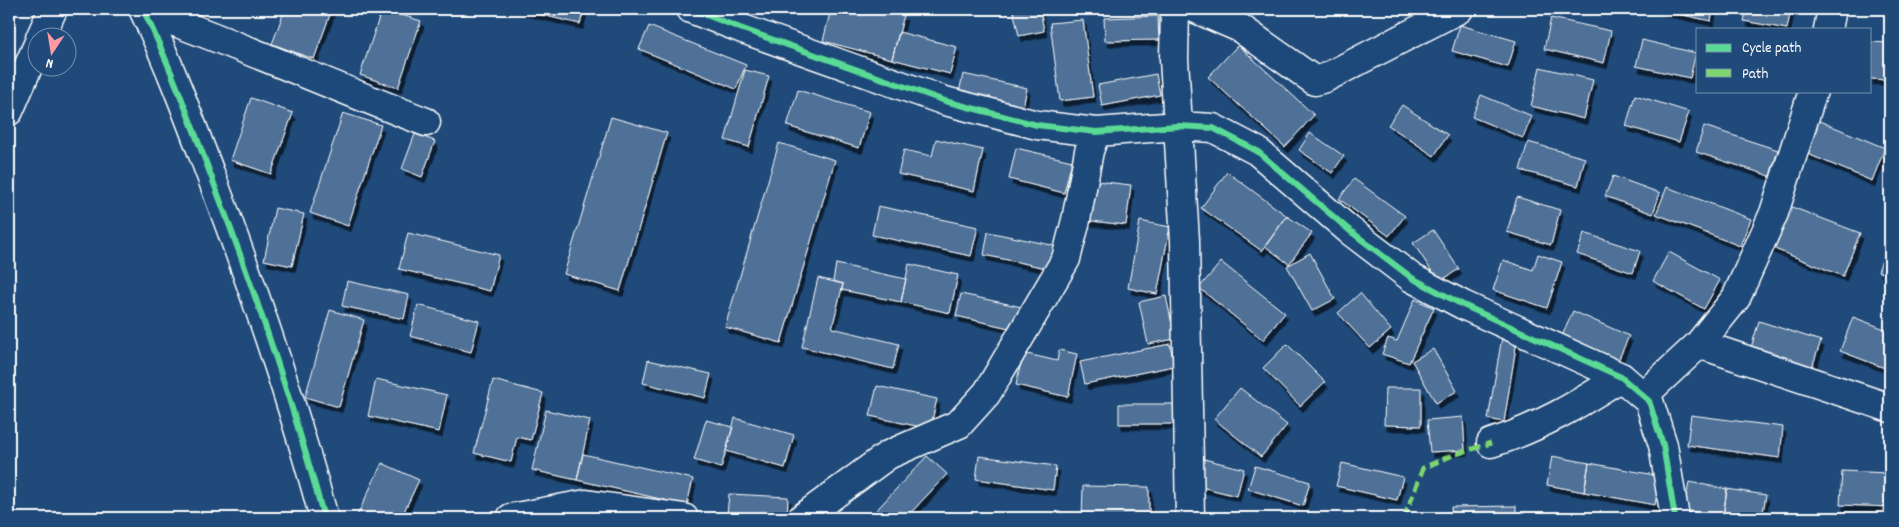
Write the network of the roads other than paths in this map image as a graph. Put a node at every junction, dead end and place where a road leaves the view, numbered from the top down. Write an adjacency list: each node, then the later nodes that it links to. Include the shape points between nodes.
1 (52, 9): 8 (street)
2 (691, 9): 15 (street, via 944,101 1037,125)
3 (1175, 9): 14 (street)
4 (1196, 9): 5 (street, via 1240,28 1314,81)
5 (1459, 9)
6 (1832, 9): 9 (street)
7 (144, 10): 13 (street); 21 (street, via 168,61 249,276 295,413)
8 (44, 28)
9 (1828, 28)
10 (28, 67): 12 (street)
11 (1813, 92): 16 (street, via 1774,213 1736,298)
12 (9, 111)
13 (426, 122)
14 (1178, 126): 15 (street); 17 (street, via 1212,128 1256,151 1349,230 1412,278 1463,305); 25 (street, via 1185,242)
15 (1096, 132): 24 (street, via 1066,260 987,393 960,424 888,455)
16 (1699, 344): 18 (street); 19 (street)
17 (1621, 377): 18 (street); 20 (street, via 1570,410)
18 (1643, 396): 26 (street, via 1649,401 1663,445)
19 (1890, 408)
20 (1491, 443)
21 (324, 518)
22 (511, 518): 23 (street, via 586,504)
23 (684, 518)
24 (802, 518)
25 (1190, 518)
26 (1675, 518)

